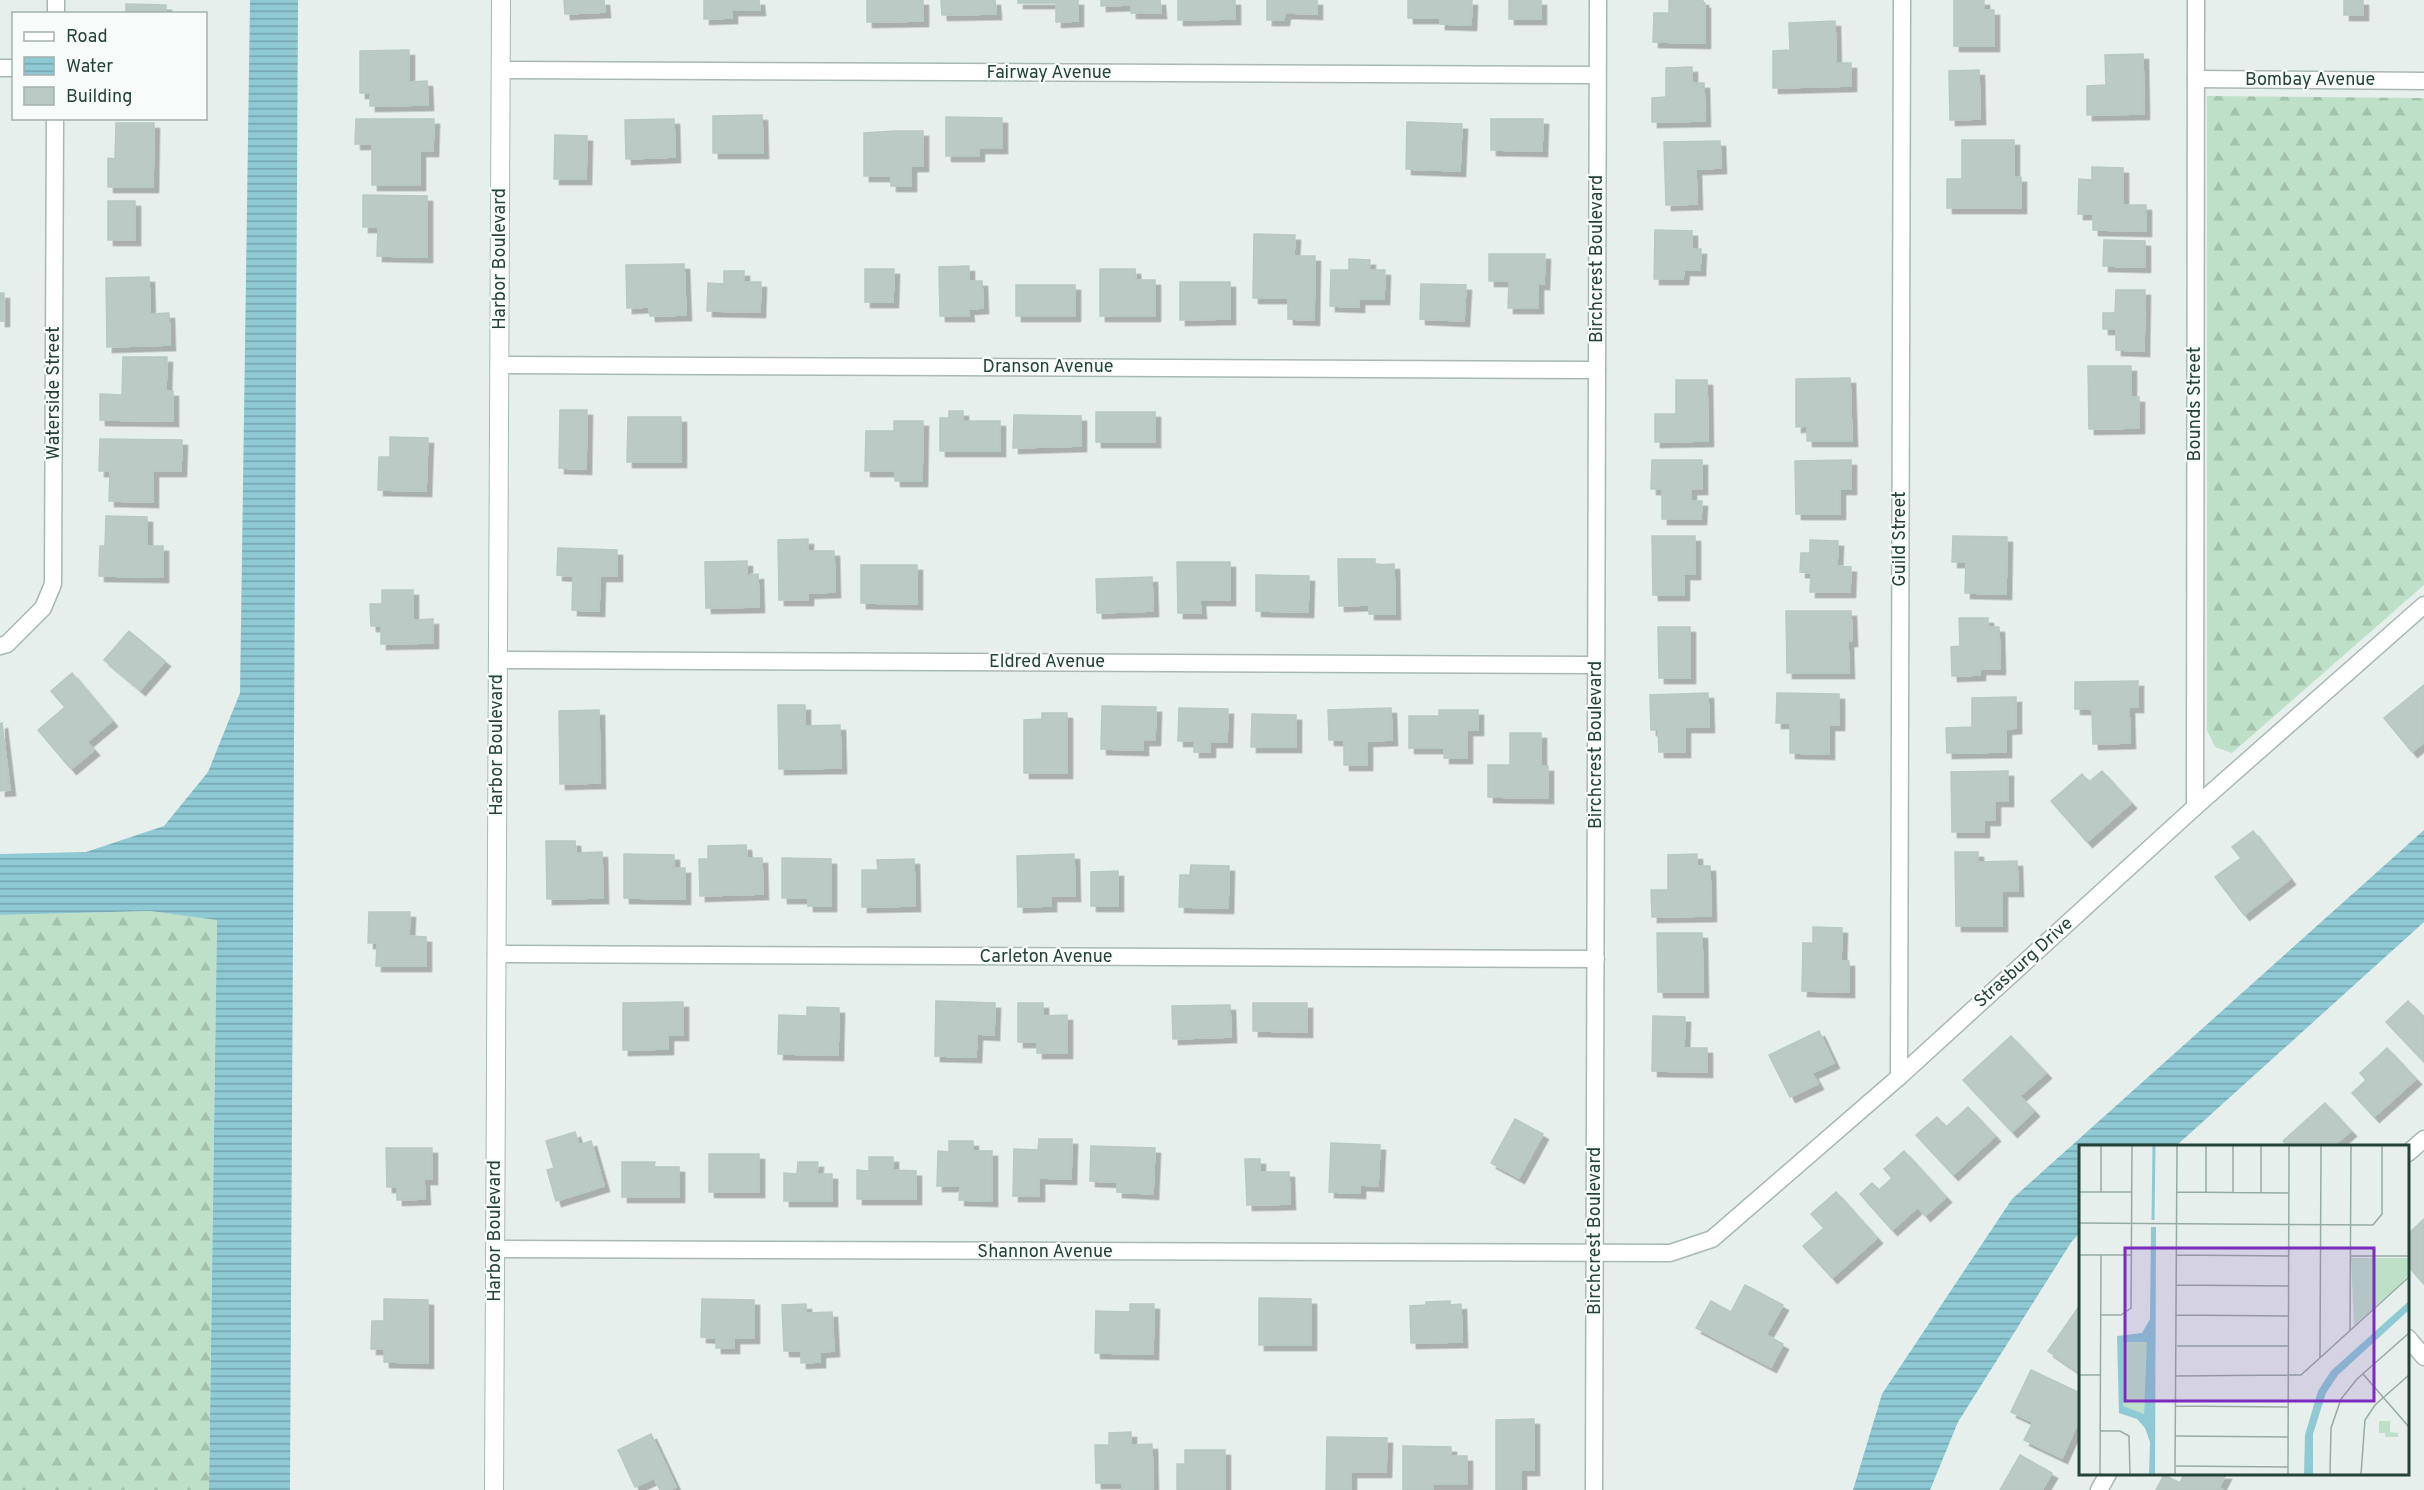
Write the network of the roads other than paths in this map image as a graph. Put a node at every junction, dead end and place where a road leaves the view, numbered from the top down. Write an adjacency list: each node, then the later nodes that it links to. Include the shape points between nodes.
1 (501, 0): 5 (street, Harbor Boulevard)
2 (1598, 0): 6 (street, Birchcrest Boulevard)
3 (1902, 0): 19 (street, Guild Street)
4 (2196, 0): 7 (street, Bounds Street)
5 (501, 70): 6 (street, Fairway Avenue); 10 (street, Harbor Boulevard)
6 (1598, 75): 11 (street, Birchcrest Boulevard)
7 (2196, 79): 8 (street, Bombay Avenue); 16 (street, Bounds Street)
8 (2424, 81)
9 (55, 120): 13 (street, Waterside Street, via 53,584 43,608 7,644)
10 (499, 365): 11 (street, Dranson Avenue); 14 (street, Harbor Boulevard)
11 (1597, 370): 15 (street, Birchcrest Boulevard)
12 (2424, 605): 16 (street, Strasburg Drive)
13 (0, 646)
14 (498, 660): 15 (street, Eldred Avenue); 17 (street, Harbor Boulevard)
15 (1596, 665): 18 (street, Birchcrest Boulevard)
16 (2195, 807): 19 (street, Strasburg Drive)
17 (496, 954): 18 (street, Carleton Avenue); 22 (street, Harbor Boulevard)
18 (1596, 960): 23 (street, Birchcrest Boulevard)
19 (1899, 1077): 23 (street, Strasburg Drive, via 1712,1239 1670,1253)
20 (2424, 1139): 21 (street)
21 (2409, 1152)
22 (495, 1249): 23 (street, Shannon Avenue); 27 (street, Harbor Boulevard)
23 (1595, 1254): 28 (street, Birchcrest Boulevard)
24 (2409, 1339): 25 (street)
25 (2424, 1357)
26 (2107, 1475): 29 (street)
27 (494, 1490)
28 (1594, 1490)
29 (2099, 1490)

